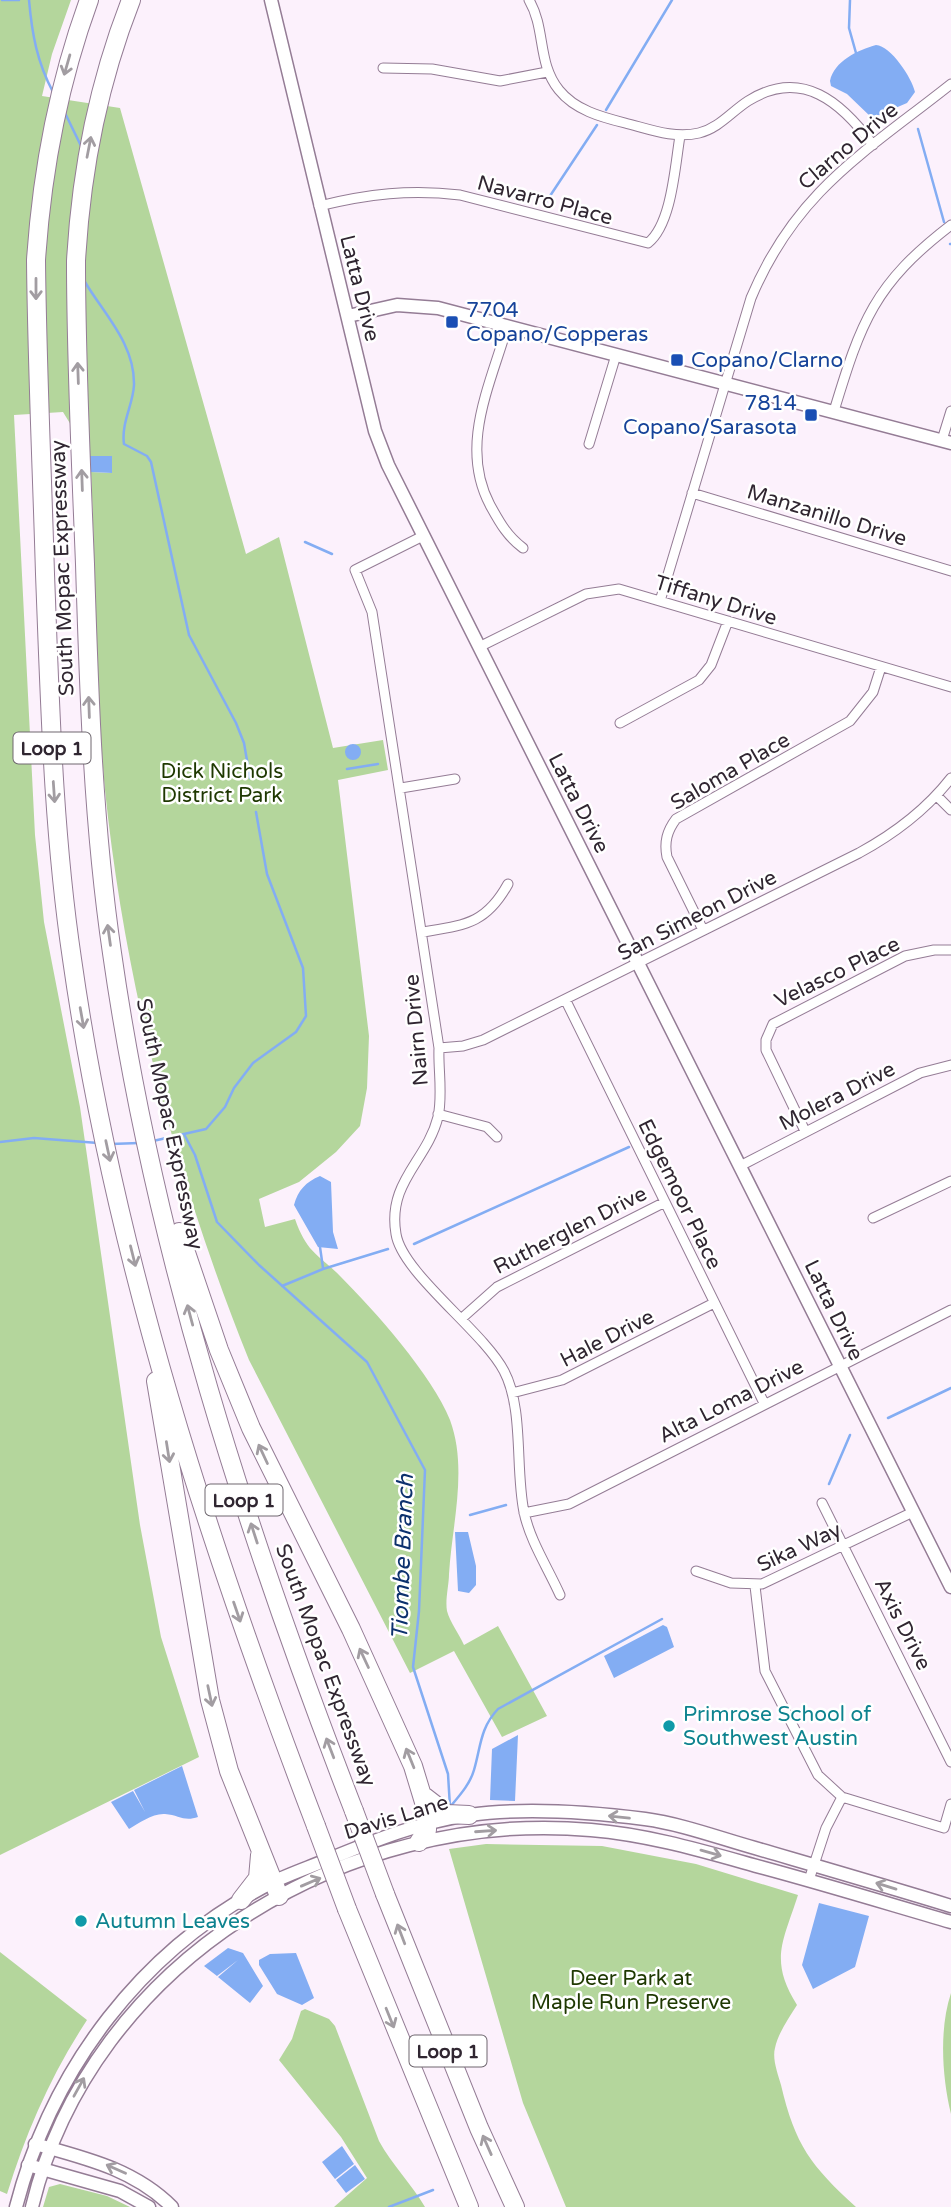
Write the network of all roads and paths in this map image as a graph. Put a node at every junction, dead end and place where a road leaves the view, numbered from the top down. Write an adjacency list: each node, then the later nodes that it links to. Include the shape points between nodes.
1 (89, 0): 54 (highway, South Mopac Expressway / Loop 1, one-way to 54, via 57,104 36,260 54,799 72,962 100,1112)
2 (131, 0): 48 (highway, South Mopac Expressway / Loop 1, one-way to 2, via 152,1164 112,957 94,796 76,310 78,211 95,113)
3 (271, 0): 10 (street, Latta Drive)
4 (529, 0): 6 (street, via 538,20)
5 (383, 68): 6 (street, via 432,69 500,81)
6 (547, 72): 8 (street, via 577,106)
7 (951, 84): 9 (street, Clarno Drive)
8 (680, 136): 9 (street, via 713,127 761,94 793,88 839,105); 10 (street, Navarro Place, via 661,229 648,243 430,191 367,194)
9 (873, 145): 15 (street, Clarno Drive, via 825,184 778,242 751,298)
10 (319, 206): 12 (street, Latta Drive)
11 (951, 225): 16 (street, via 899,268 871,307)
12 (348, 316): 13 (street, via 397,304 418,305); 21 (street, Latta Drive, via 376,431)
13 (507, 327): 14 (street); 22 (street, via 478,423 475,452 485,496 504,532)
14 (616, 355): 15 (street); 19 (street)
15 (724, 383): 16 (street); 20 (street, Clarno Drive)
16 (834, 411): 18 (street)
17 (951, 411): 18 (street)
18 (946, 442)
19 (589, 444)
20 (692, 494): 23 (street, Manzanillo Drive); 24 (street, Clarno Drive)
21 (422, 536): 26 (street, Latta Drive); 32 (street, Nairn Drive, via 355,570 370,603)
22 (523, 548)
23 (951, 571)
24 (660, 601): 25 (street, Tiffany Drive); 26 (street, Tiffany Drive, via 619,589 600,590)
25 (728, 621): 27 (street, Tiffany Drive); 29 (street, via 711,665 699,680)
26 (479, 647): 39 (street, Latta Drive)
27 (881, 667): 28 (street, Tiffany Drive); 36 (street, Saloma Place, via 873,692 850,720 676,819 670,827 667,857)
28 (951, 687)
29 (620, 723)
30 (951, 778): 33 (street, San Simeon Drive)
31 (455, 779): 32 (street)
32 (401, 788): 37 (street, Nairn Drive)
33 (937, 796): 34 (street); 36 (street, San Simeon Drive, via 878,843)
34 (951, 810)
35 (508, 884): 37 (street, via 496,906 473,922)
36 (703, 930): 39 (street, San Simeon Drive)
37 (423, 932): 41 (street, Nairn Drive)
38 (951, 950): 44 (street, Velasco Place, via 905,956 773,1024 766,1050)
39 (637, 964): 40 (street, San Simeon Drive); 46 (street, Latta Drive)
40 (566, 1000): 41 (street, San Simeon Drive, via 483,1040); 49 (street, Edgemoor Place)
41 (439, 1048): 43 (street, Nairn Drive)
42 (951, 1065): 44 (street, Molera Drive, via 920,1073)
43 (438, 1114): 45 (street, via 487,1127); 53 (street, Nairn Drive, via 400,1187 394,1209 396,1235 407,1258)
44 (805, 1131): 46 (street, Molera Drive)
45 (497, 1137)
46 (741, 1165): 55 (street, Latta Drive)
47 (951, 1181): 50 (street)
48 (160, 1184): 67 (highway, one-way to 48, via 388,1708 251,1428); 93 (highway, South Mopac Expressway / Loop 1, one-way to 48, bridge, via 385,1894 257,1541 206,1375)
49 (665, 1202): 51 (street, Edgemoor Place); 53 (street, Rutherglen Drive, via 505,1282)
50 (873, 1218)
51 (714, 1303): 56 (street, Hale Drive, via 562,1380); 57 (street, Edgemoor Place)
52 (951, 1310): 55 (street, Alta Loma Drive)
53 (461, 1320): 56 (street, Nairn Drive, via 499,1362)
54 (153, 1336): 75 (highway, one-way to 75, via 152,1359 210,1700 229,1771); 92 (highway, South Mopac Expressway / Loop 1, one-way to 92, bridge, via 226,1577 346,1909)
55 (839, 1365): 57 (street, Alta Loma Drive); 59 (street, Latta Drive)
56 (512, 1393): 60 (street, Nairn Drive)
57 (764, 1403): 60 (street, Alta Loma Drive, via 569,1504)
58 (822, 1503): 61 (street, Axis Drive)
59 (912, 1512): 61 (street, Sika Way); 64 (street, Latta Drive)
60 (524, 1513): 65 (street, Nairn Drive)
61 (845, 1545): 63 (street, Sika Way); 66 (street, Axis Drive)
62 (696, 1571): 63 (street, Sika Way, via 721,1581)
63 (755, 1586): 68 (street, via 762,1661 769,1682 813,1768)
64 (951, 1587)
65 (560, 1595)
66 (951, 1762)
67 (425, 1797): 70 (highway, via 442,1812); 72 (highway)
68 (842, 1797): 69 (street, via 944,1828); 76 (street)
69 (951, 1804)
70 (469, 1815): 71 (street, Davis Lane, one-way to 70, via 560,1813); 72 (street, Davis Lane)
71 (648, 1820): 73 (street); 76 (street, Davis Lane)
72 (428, 1825): 74 (highway); 78 (street, Davis Lane, via 350,1850)
73 (645, 1836): 74 (street, Davis Lane, one-way to 73, via 465,1832 519,1828); 77 (street, Davis Lane, one-way to 77)
74 (419, 1842): 78 (street, Davis Lane, one-way to 74)
75 (260, 1852): 78 (highway); 79 (highway, via 258,1878)
76 (814, 1865): 77 (street); 80 (street, Davis Lane, one-way to 76)
77 (809, 1881): 81 (street, Davis Lane)
78 (276, 1889): 79 (street, Davis Lane); 83 (street, Davis Lane, via 197,1949)
79 (241, 1900): 82 (street, Davis Lane)
80 (951, 1906)
81 (951, 1922)
82 (165, 1956): 83 (street, via 169,1965 140,1994); 84 (street, Davis Lane, via 116,2007 77,2060)
83 (126, 2019): 85 (street, Davis Lane, one-way to 83, via 89,2070)
84 (35, 2144): 85 (street); 86 (street, Davis Lane)
85 (50, 2148): 87 (street, Davis Lane); 91 (street, one-way to 85, via 120,2171)
86 (28, 2165): 87 (street); 88 (street, Davis Lane)
87 (43, 2169): 89 (street, Davis Lane); 90 (street, via 120,2191)
88 (16, 2207)
89 (32, 2207)
90 (149, 2207)
91 (172, 2207)
92 (469, 2207)
93 (514, 2207)

